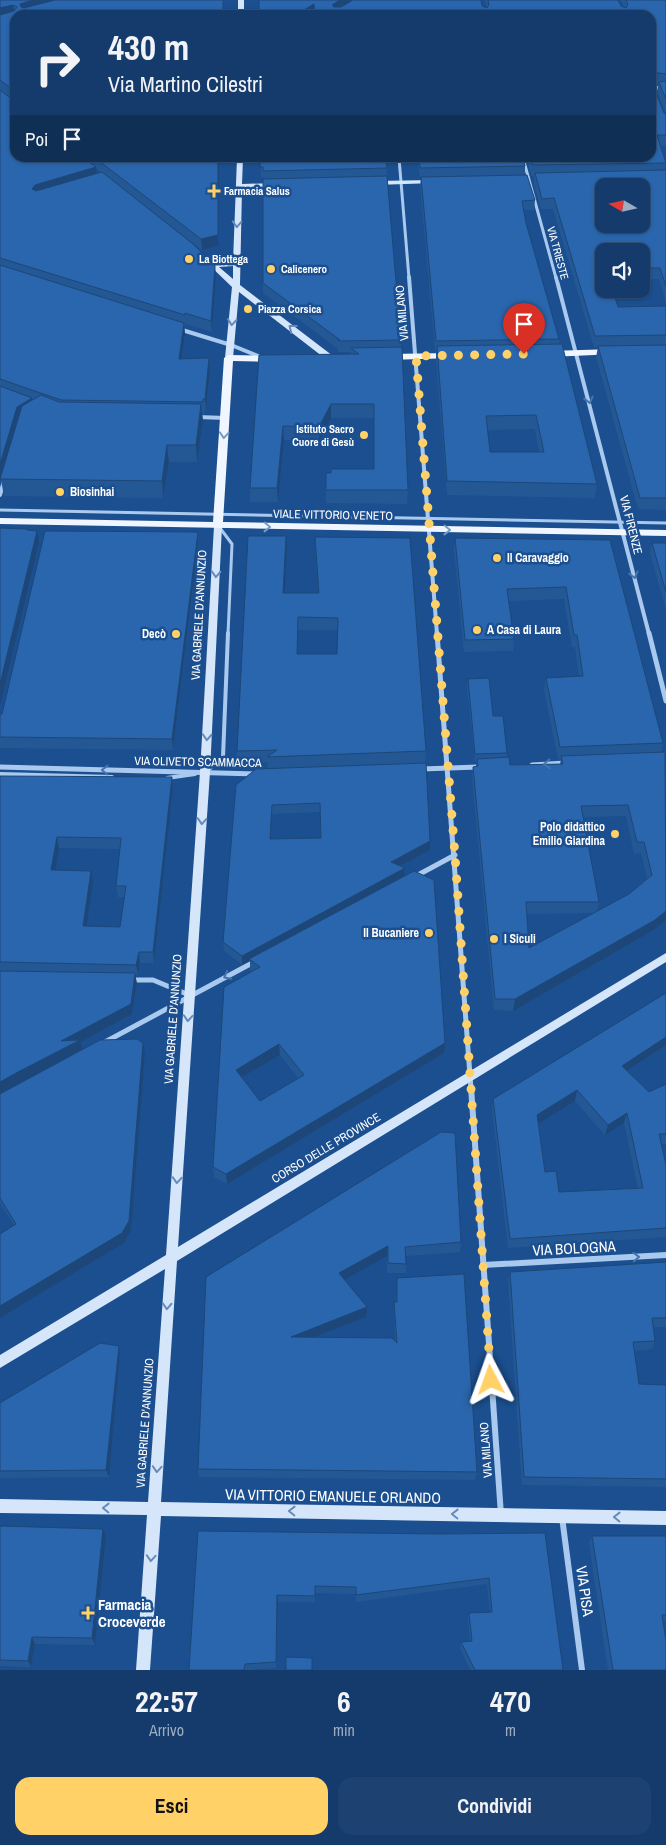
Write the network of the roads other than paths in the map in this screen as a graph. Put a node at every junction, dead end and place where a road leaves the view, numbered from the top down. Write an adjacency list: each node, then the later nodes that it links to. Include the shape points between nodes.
1 (240, 162): 10 (main road)
2 (399, 162): 8 (street, VIA MILANO)
3 (524, 162): 4 (street, VIA TRIESTE)
4 (526, 180): 5 (main road); 18 (street, VIA TRIESTE)
5 (538, 180)
6 (438, 182): 8 (main road)
7 (367, 183): 8 (main road)
8 (401, 183): 20 (street, VIA MILANO)
9 (279, 185): 10 (main road)
10 (239, 186): 13 (main road, one-way to 13)
11 (202, 256): 12 (main road)
12 (213, 264): 13 (main road); 14 (main road)
13 (236, 264): 14 (main road)
14 (236, 286): 16 (main road, one-way to 16); 27 (main road, one-way to 14)
15 (178, 328): 16 (street)
16 (231, 345): 23 (main road); 24 (street)
17 (620, 352): 18 (main road)
18 (576, 353): 19 (main road); 36 (street, VIA FIRENZE, one-way to 36)
19 (540, 354)
20 (416, 356): 21 (main road); 22 (main road); 34 (street, VIA MILANO)
21 (465, 356)
22 (378, 357)
23 (230, 358): 24 (main road); 29 (main road, VIA GABRIELE D'ANNUNZIO)
24 (264, 358): 25 (main road)
25 (283, 358)
26 (311, 358): 27 (main road)
27 (335, 358)
28 (187, 417): 29 (street)
29 (226, 418): 33 (main road, VIA GABRIELE D'ANNUNZIO, one-way to 33)
30 (6, 476): 31 (street)
31 (0, 495)
32 (0, 510): 33 (lane)
33 (219, 514): 34 (lane); 38 (main road, VIA GABRIELE D'ANNUNZIO)
34 (428, 518): 36 (lane); 39 (street, VIA MILANO)
35 (0, 521): 38 (main road, VIALE VITTORIO VENETO, via 47,525)
36 (620, 522): 37 (lane); 40 (street, VIA FIRENZE)
37 (666, 522)
38 (218, 526): 39 (main road, VIALE VITTORIO VENETO, one-way to 39); 49 (main road, VIA GABRIELE D'ANNUNZIO, one-way to 49); 49 (lane, via 232,544 223,757)
39 (429, 530): 40 (main road, VIALE VITTORIO VENETO, one-way to 40); 47 (street, VIA MILANO)
40 (623, 533): 41 (main road, VIALE VITTORIO VENETO); 42 (street, VIA FIRENZE, one-way to 42)
41 (666, 533)
42 (666, 701)
43 (577, 763): 44 (street, one-way to 44)
44 (528, 765)
45 (0, 767): 49 (street, VIA OLIVETO SCAMMACCA, one-way to 45)
46 (488, 767): 47 (street)
47 (449, 768): 48 (street); 54 (street, VIA MILANO)
48 (420, 769)
49 (205, 772): 51 (street, VIA OLIVETO SCAMMACCA); 53 (lane); 59 (main road, VIA GABRIELE D'ANNUNZIO, one-way to 59)
50 (0, 774): 52 (lane)
51 (265, 774)
52 (114, 777)
53 (162, 778)
54 (455, 855): 55 (street); 61 (street, VIA MILANO)
55 (411, 878)
56 (666, 957): 61 (main road, CORSO DELLE PROVINCE)
57 (262, 958): 59 (street, one-way to 59)
58 (124, 980): 59 (street, via 153,980)
59 (190, 996): 60 (street); 63 (main road, VIA GABRIELE D'ANNUNZIO, one-way to 63)
60 (102, 1044)
61 (470, 1077): 63 (main road, CORSO DELLE PROVINCE); 64 (street, VIA MILANO)
62 (666, 1255): 64 (street, VIA BOLOGNA, one-way to 62)
63 (172, 1258): 65 (main road, CORSO DELLE PROVINCE); 67 (main road, VIA GABRIELE D'ANNUNZIO, one-way to 67)
64 (483, 1265): 68 (street, VIA MILANO)
65 (0, 1362)
66 (0, 1506): 67 (main road, VIA VITTORIO EMANUELE ORLANDO, one-way to 66)
67 (154, 1509): 68 (main road, VIA VITTORIO EMANUELE ORLANDO, one-way to 67); 71 (main road, VIA GABRIELE D'ANNUNZIO, one-way to 71)
68 (501, 1515): 69 (main road, VIA VITTORIO EMANUELE ORLANDO)
69 (562, 1516): 70 (main road, VIA VITTORIO EMANUELE ORLANDO, one-way to 69); 72 (street, VIA PISA)
70 (666, 1518)
71 (143, 1670)
72 (582, 1670)

